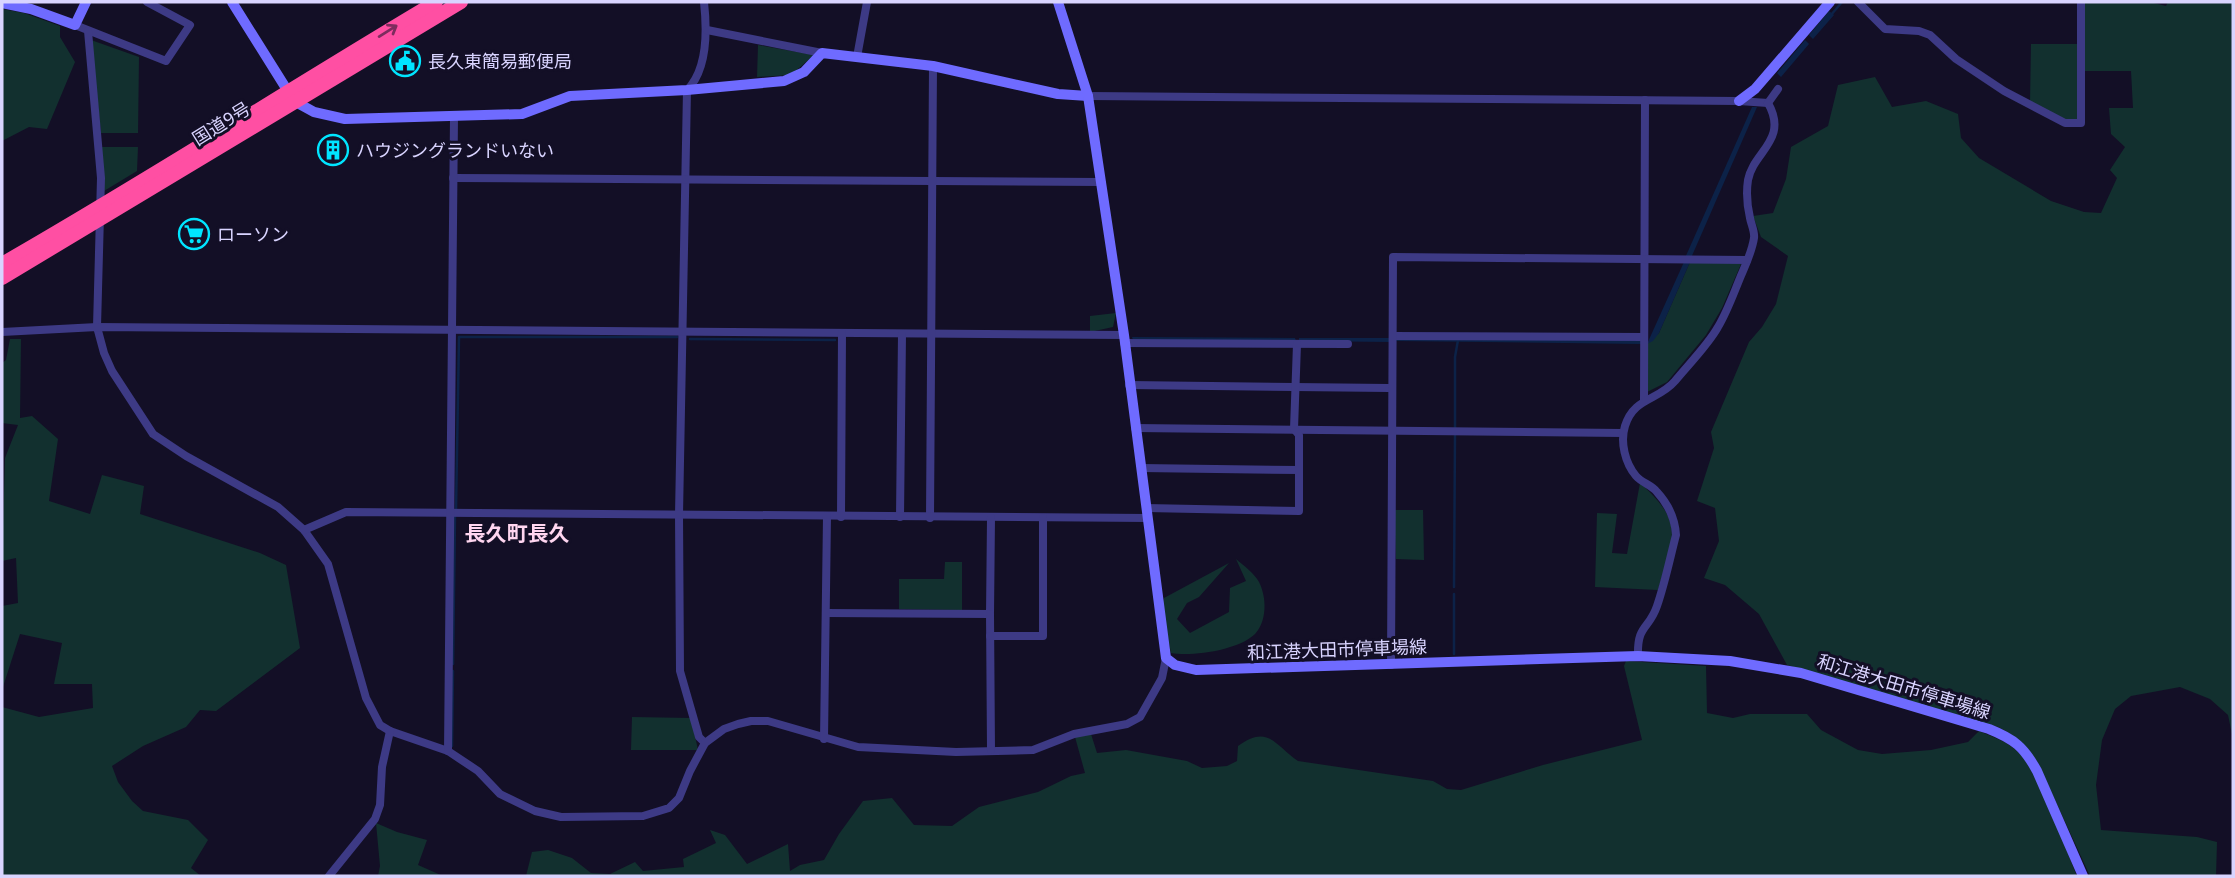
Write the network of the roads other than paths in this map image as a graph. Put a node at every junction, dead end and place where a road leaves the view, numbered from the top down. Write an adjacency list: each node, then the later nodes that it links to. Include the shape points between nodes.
1 (86, 2): 13 (main road)
2 (147, 2): 15 (street, via 190,25 166,61)
3 (232, 2): 21 (main road)
4 (436, 2): 21 (highway, 国道9号, one-way to 4)
5 (461, 2): 21 (highway, 国道9号)
6 (704, 2): 14 (street)
7 (867, 2): 17 (street)
8 (1058, 2): 22 (main road)
9 (1830, 2): 24 (main road)
10 (1858, 2): 11 (street, via 1885,29 1930,35 2004,91 2065,123 2081,123)
11 (2081, 2)
12 (2, 3): 13 (main road)
13 (75, 25): 15 (street)
14 (707, 30): 16 (street); 20 (street, via 700,65)
15 (88, 31): 31 (street, via 101,178)
16 (822, 53): 17 (main road); 20 (main road, via 804,72 784,80)
17 (857, 57): 18 (main road)
18 (933, 66): 22 (main road, via 1058,94); 29 (street)
19 (1778, 89): 25 (street)
20 (687, 90): 26 (main road, via 570,96 522,114); 28 (street)
21 (291, 96): 26 (main road, via 314,112 345,119); 31 (highway, 国道9号)
22 (1088, 96): 23 (street); 30 (main road)
23 (1645, 100): 24 (street); 32 (street)
24 (1740, 101): 25 (street)
25 (1768, 103): 33 (street, via 1774,119 1772,139 1749,178 1747,197 1754,236)
26 (454, 117): 27 (street)
27 (453, 178): 28 (street); 37 (street)
28 (684, 178): 29 (street); 38 (street)
29 (933, 180): 30 (street); 42 (street)
30 (1101, 182): 45 (main road)
31 (99, 214): 34 (highway, 国道9号); 35 (highway, 国道9号); 36 (street)
32 (1645, 260): 33 (street); 43 (street, via 1394,257); 44 (street)
33 (1747, 260): 51 (street, via 1717,329 1672,385)
34 (2, 264)
35 (2, 278)
36 (97, 327): 37 (street); 39 (street); 67 (street, via 112,371 153,434 278,507)
37 (452, 330): 38 (street); 58 (street)
38 (683, 331): 40 (street); 60 (street)
39 (2, 332)
40 (842, 333): 41 (street); 62 (street)
41 (902, 334): 42 (street); 63 (street)
42 (931, 334): 45 (street); 64 (street)
43 (1393, 336): 44 (street); 54 (street)
44 (1644, 337): 51 (street)
45 (1124, 339): 46 (street); 48 (main road)
46 (1297, 344): 47 (street); 49 (street)
47 (1348, 344)
48 (1129, 385): 49 (street); 52 (main road)
49 (1295, 386): 50 (street); 53 (street)
50 (1389, 388)
51 (1644, 401): 55 (street, via 1631,411)
52 (1135, 428): 53 (street); 56 (main road)
53 (1294, 429): 54 (street); 57 (street, via 1300,435)
54 (1393, 431): 55 (street); 73 (street)
55 (1623, 433): 71 (street, via 1629,464 1637,477 1656,489 1675,522 1676,535 1657,608 1640,632)
56 (1141, 468): 57 (street); 59 (main road)
57 (1299, 470): 59 (street, via 1299,511)
58 (451, 513): 60 (street); 67 (street, via 345,512); 78 (street)
59 (1147, 513): 66 (street); 72 (main road)
60 (680, 515): 61 (street); 76 (street, via 680,671 699,737)
61 (827, 516): 62 (street); 68 (street)
62 (841, 517): 63 (street)
63 (900, 517): 64 (street)
64 (930, 518): 65 (street)
65 (991, 518): 66 (street); 69 (street)
66 (1044, 518): 70 (street, via 1044,636)
67 (304, 530): 74 (street, via 328,564 374,717)
68 (826, 613): 69 (street); 75 (street)
69 (990, 614): 70 (street)
70 (990, 636): 77 (street)
71 (1638, 656): 73 (main road, 和江港大田市停車場線); 80 (main road, 和江港大田市停車場線, via 1730,661 1801,673 2010,737 2037,771)
72 (1166, 658): 73 (main road, 和江港大田市停車場線, via 1196,670); 77 (street, via 1162,678 1140,717 1127,724 1074,734 1033,750)
73 (1391, 665)
74 (390, 731): 78 (street); 79 (street, via 375,818)
75 (824, 738): 76 (street, via 786,725 751,721 724,729); 77 (street, via 858,747)
76 (705, 743): 78 (street, via 679,798 669,808 643,816 561,817 535,811 500,794 478,771)
77 (991, 750)
78 (448, 751)
79 (328, 876)
80 (2084, 876)

